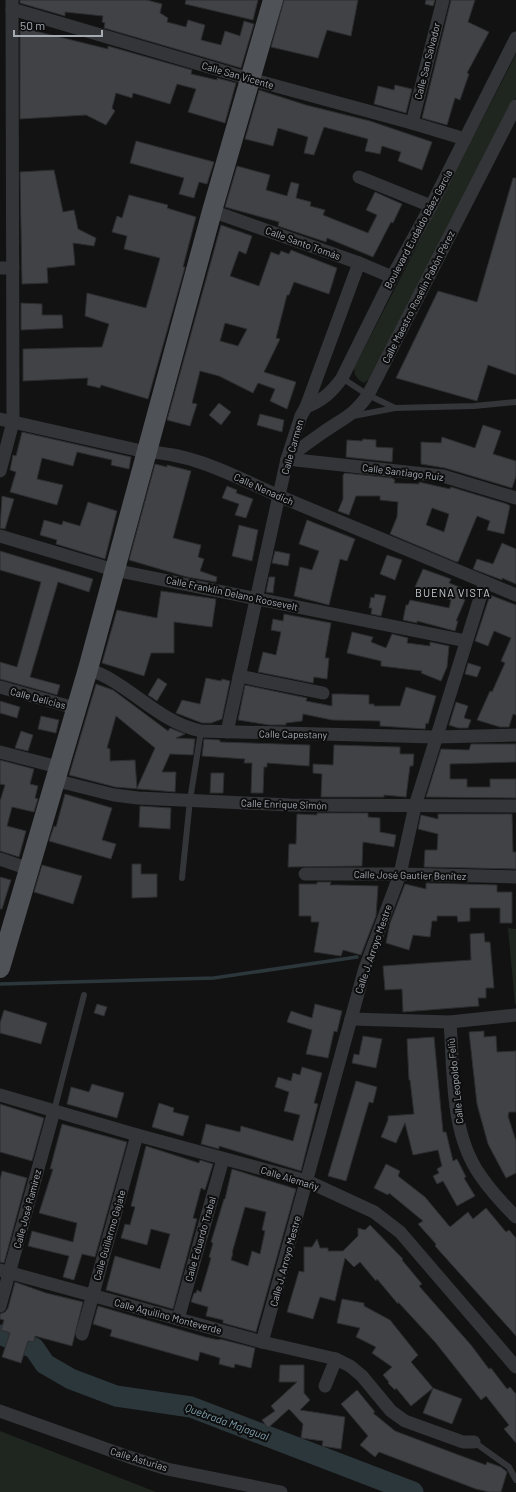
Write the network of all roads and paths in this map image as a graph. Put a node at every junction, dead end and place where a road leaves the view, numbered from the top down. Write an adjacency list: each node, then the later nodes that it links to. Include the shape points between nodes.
1 (274, 0): 5 (main road)
2 (443, 0): 8 (street, Calle San Salvador)
3 (12, 4): 5 (street, Calle San Vicente); 6 (street)
4 (516, 38): 9 (street, Boulevard Eudaldo Báez García)
5 (250, 79): 8 (street, Calle San Vicente); 13 (main road)
6 (6, 106): 11 (street)
7 (516, 106): 18 (street, Calle Maestro Roselín Pabón Pérez)
8 (412, 123): 9 (street, Calle San Vicente)
9 (465, 139): 12 (street, Boulevard Eudaldo Báez García)
10 (358, 177): 12 (street)
11 (6, 190): 15 (street)
12 (431, 206): 16 (street, Boulevard Eudaldo Báez García)
13 (212, 211): 14 (street, Calle Santo Tomás); 25 (main road)
14 (359, 263): 16 (street, Calle Santo Tomás); 20 (street, Calle Carmen)
15 (6, 268): 24 (street)
16 (392, 277): 17 (street, Boulevard Eudaldo Báez García)
17 (342, 378): 18 (lane); 20 (street, Boulevard Eudaldo Báez García, via 331,393)
18 (368, 395): 21 (lane); 22 (street, Calle Maestro Roselín Pabón Pérez)
19 (516, 402): 21 (lane)
20 (306, 407): 26 (street, Calle Carmen)
21 (395, 408): 22 (lane)
22 (347, 418): 26 (street, Calle Maestro Roselín Pabón Pérez, via 308,442)
23 (0, 419): 24 (street, Calle Nenadich)
24 (13, 422): 25 (street, Calle Nenadich); 27 (street)
25 (146, 452): 28 (street, Calle Nenadich, via 163,452 198,462 228,472); 31 (main road)
26 (287, 459): 28 (street, Calle Carmen); 29 (street, Calle Santiago Ruiz, via 437,475)
27 (0, 471)
28 (279, 496): 32 (street, Calle Nenadich); 34 (street, Calle Carmen)
29 (516, 498)
30 (0, 536): 31 (street, Calle Franklin Delano Roosevelt)
31 (114, 570): 34 (street, Calle Franklin Delano Roosevelt); 36 (main road)
32 (485, 582): 33 (street, Calle Nenadich); 35 (street, Calle J. Arroyo Mestre)
33 (516, 595)
34 (256, 599): 35 (street, Calle Franklin Delano Roosevelt); 37 (street, Calle Carmen)
35 (466, 641): 44 (street, Calle J. Arroyo Mestre)
36 (88, 669): 40 (main road); 41 (street, Calle Capestany, via 104,674 178,725)
37 (239, 676): 39 (street); 42 (street, Calle Carmen)
38 (0, 688): 40 (street, Calle Delicias)
39 (323, 693)
40 (76, 708): 46 (main road)
41 (200, 731): 42 (street, Calle Capestany); 47 (lane)
42 (227, 732): 44 (street, Calle Capestany)
43 (516, 735): 44 (street, Calle Capestany)
44 (435, 737): 48 (street, Calle J. Arroyo Mestre)
45 (0, 752): 46 (street, Calle Enrique Simón)
46 (56, 774): 47 (street, Calle Enrique Simón, via 114,795); 51 (main road)
47 (190, 800): 48 (street, Calle Enrique Simón, via 290,805); 55 (lane)
48 (415, 806): 49 (street, Calle Enrique Simón); 53 (street, Calle J. Arroyo Mestre)
49 (516, 806)
50 (0, 859): 51 (street)
51 (29, 869): 56 (main road)
52 (305, 874): 53 (street, Calle José Gautier Benítez)
53 (400, 874): 54 (street, Calle José Gautier Benítez); 59 (street, Calle J. Arroyo Mestre, via 365,968)
54 (516, 877)
55 (182, 878)
56 (0, 968)
57 (84, 995): 62 (lane)
58 (516, 1015): 60 (street)
59 (351, 1019): 60 (street); 65 (street, Calle J. Arroyo Mestre)
60 (450, 1022): 66 (street, Calle Leopoldo Feliú, via 457,1117 461,1134 479,1174)
61 (0, 1095): 62 (street, Calle Alemañy)
62 (54, 1111): 63 (street, Calle Alemañy); 67 (street, Calle José Ramírez)
63 (137, 1135): 64 (street, Calle Alemañy); 68 (street, Calle Guillermo Gajate)
64 (223, 1159): 65 (street, Calle Alemañy); 70 (street, Calle Eduardo Trabal)
65 (307, 1181): 72 (street, Calle J. Arroyo Mestre); 74 (street, Calle Alemañy, via 374,1212 400,1232)
66 (516, 1217)
67 (5, 1272): 68 (street, Calle Aquilino Monteverde); 69 (street, Calle José Ramírez)
68 (92, 1296): 70 (street, Calle Aquilino Monteverde); 71 (street, Calle Guillermo Gajate)
69 (0, 1306)
70 (178, 1319): 72 (street, Calle Aquilino Monteverde)
71 (82, 1334)
72 (262, 1342): 73 (street, Calle Aquilino Monteverde)
73 (336, 1359): 75 (street); 77 (street, Calle Aquilino Monteverde, via 362,1376 391,1411 405,1421 464,1442)
74 (516, 1367)
75 (325, 1386)
76 (0, 1411): 79 (street, Calle Asturias, via 129,1458 167,1469)
77 (474, 1442): 78 (lane, via 506,1464)
78 (516, 1480)
79 (281, 1492)

